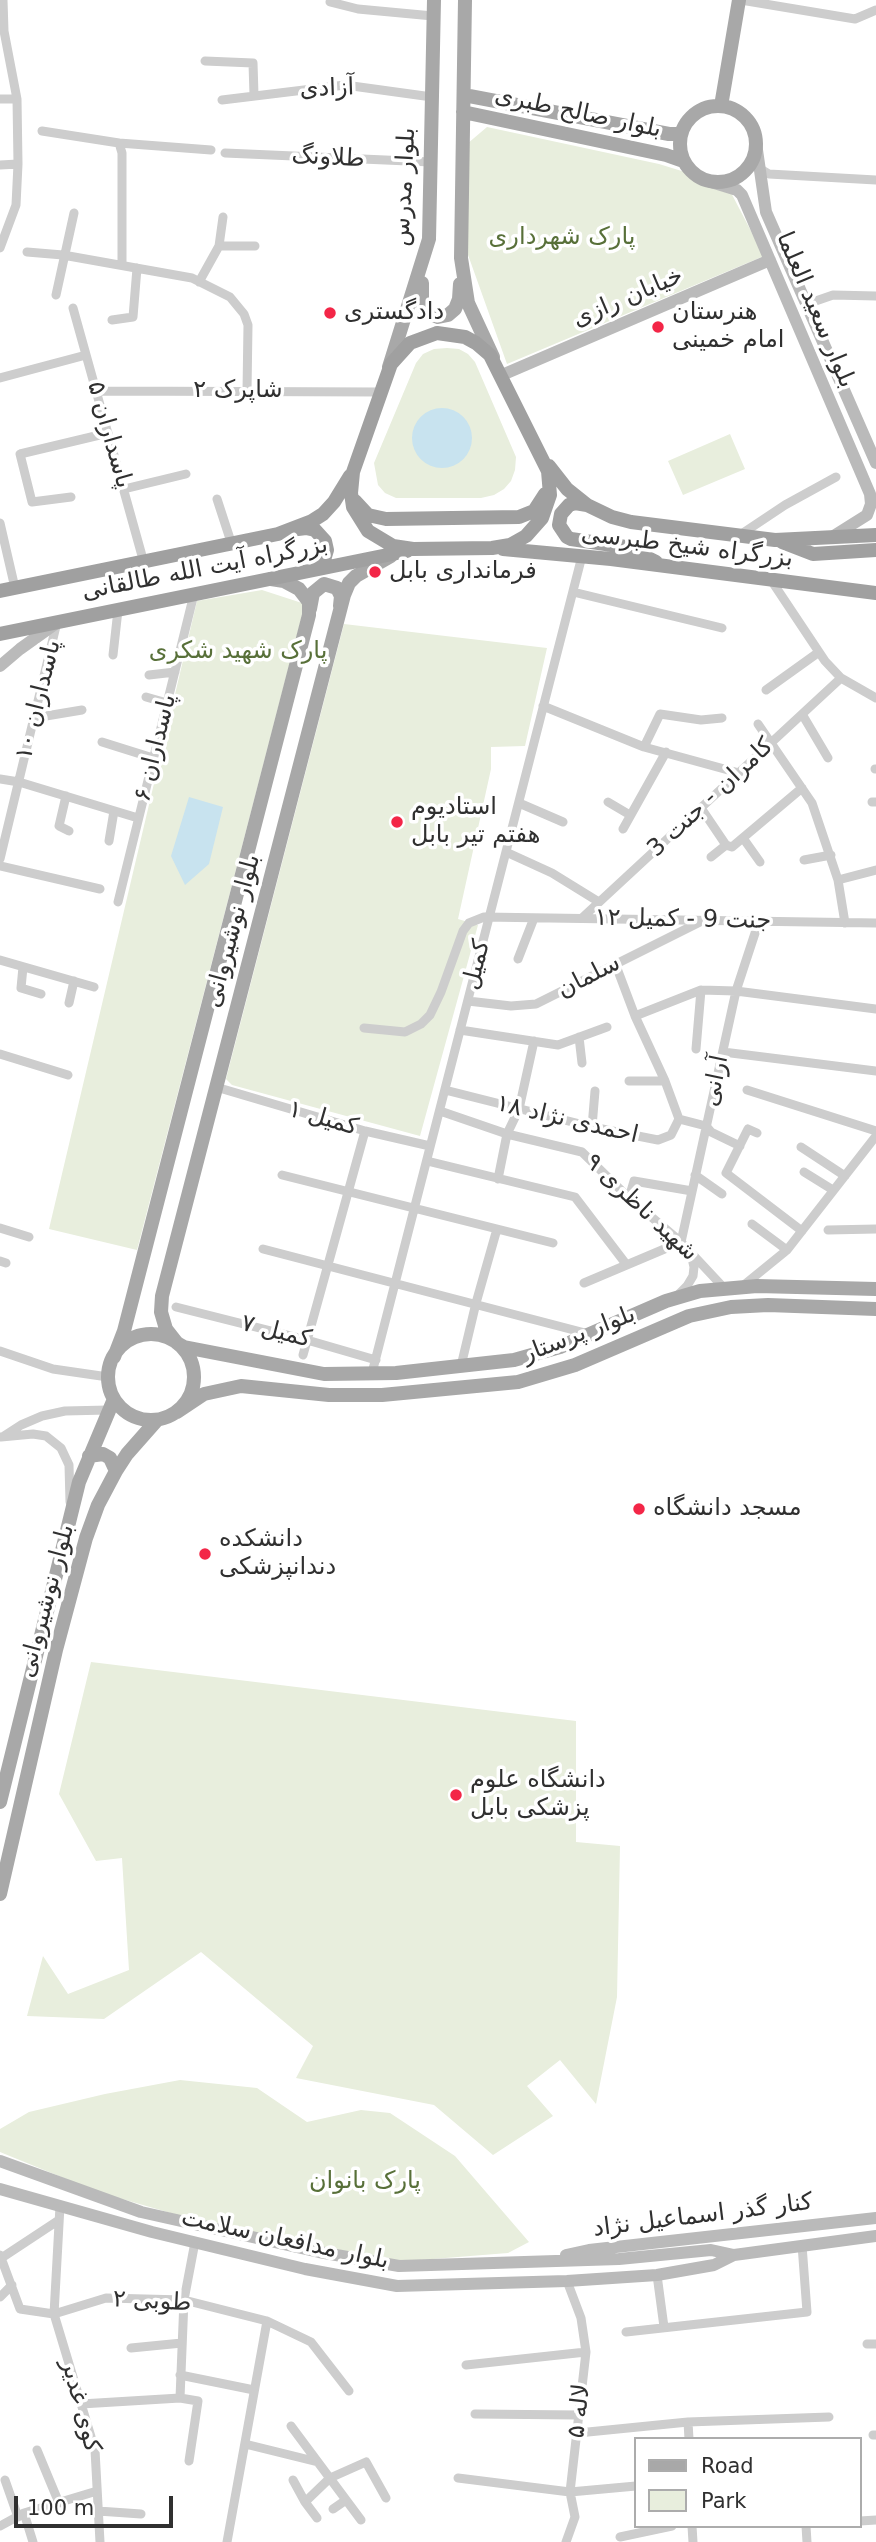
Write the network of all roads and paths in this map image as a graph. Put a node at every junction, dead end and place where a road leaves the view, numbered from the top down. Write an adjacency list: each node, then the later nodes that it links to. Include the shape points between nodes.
1 (3, 0): 8 (street)
2 (433, 0): 7 (main road, بلوار مدرس)
3 (465, 0): 11 (main road)
4 (740, 0): 6 (street, via 855,19); 16 (main road)
5 (330, 2): 7 (street)
6 (876, 10)
7 (433, 16): 12 (main road, بلوار مدرس)
8 (2, 32): 14 (street)
9 (205, 61): 10 (street, via 253,63)
10 (254, 95): 12 (street, آزادی, via 345,85); 15 (street, آزادی)
11 (464, 95): 17 (main road); 19 (main road, بلوار صالح طبری)
12 (432, 97): 25 (main road, بلوار مدرس)
13 (0, 99): 14 (street)
14 (17, 99): 26 (street)
15 (222, 100)
16 (721, 106): 19 (main road, via 695,113); 21 (main road, via 746,118)
17 (463, 112): 24 (main road, بلوار صالح طبری); 39 (main road)
18 (42, 131): 20 (street)
19 (680, 134): 24 (main road)
20 (119, 143): 22 (street); 41 (street)
21 (756, 143): 28 (main road, بلوار سعید العلما); 30 (main road, via 751,163 742,174 723,182)
22 (211, 150)
23 (225, 153): 25 (street, طلاونگ)
24 (683, 161): 30 (main road, via 693,174)
25 (431, 162): 33 (main road, بلوار مدرس)
26 (19, 163): 27 (street); 36 (street, via 16,205)
27 (0, 165)
28 (759, 168): 29 (street, via 769,174); 46 (main road, بلوار سعید العلما, via 765,208)
29 (876, 180)
30 (708, 181): 40 (main road, بلوار سعید العلما, via 742,195)
31 (74, 213): 38 (street)
32 (223, 217): 34 (street)
33 (428, 244): 39 (main road, via 421,300 432,315 448,315 458,304); 50 (main road, بلوار مدرس)
34 (219, 246): 35 (street); 43 (street)
35 (255, 246)
36 (0, 248)
37 (27, 253): 38 (street)
38 (63, 255): 41 (street); 44 (street)
39 (461, 258): 51 (main road, via 468,303)
40 (770, 260): 51 (main road, خیابان رازی); 67 (main road, بلوار سعید العلما, via 870,494)
41 (122, 265): 42 (street)
42 (137, 268): 43 (street); 48 (street, via 133,317)
43 (200, 282): 54 (street, via 230,297 244,314 248,325)
44 (55, 295)
45 (876, 296): 46 (street, via 833,295)
46 (807, 304): 57 (main road, بلوار سعید العلما)
47 (73, 308): 49 (street, پاسداران ۵)
48 (112, 320)
49 (86, 355): 52 (street); 53 (street, پاسداران ۵)
50 (387, 370): 51 (highway, via 410,343 444,333 476,343); 55 (highway)
51 (499, 370): 58 (highway)
52 (0, 378)
53 (96, 391): 54 (street, شاپرک ۲); 56 (street, پاسداران ۵)
54 (247, 391): 55 (street, شاپرک ۲)
55 (380, 392): 59 (highway)
56 (108, 433): 62 (street, پاسداران ۵); 64 (street, via 20,454 33,502)
57 (876, 463)
58 (545, 464): 63 (highway, via 546,490 541,502 519,517 382,519 364,512); 66 (highway, بزرگراه شیخ طبرسی); 75 (highway, via 549,501 539,523 521,540)
59 (353, 472): 63 (highway); 69 (highway, بزرگراه آیت الله طالقانی, via 323,514)
60 (186, 474): 62 (street)
61 (836, 477): 71 (street)
62 (124, 489): 80 (street, پاسداران ۵)
63 (351, 490): 76 (highway, via 356,514 374,536 393,546)
64 (71, 497)
65 (217, 499): 74 (street)
66 (587, 505): 71 (highway, بزرگراه شیخ طبرسی, via 631,522); 81 (highway, via 569,505 561,514 559,525 567,537 626,547)
67 (873, 513): 72 (main road, بلوار سعید العلما)
68 (0, 523): 85 (street)
69 (278, 534): 74 (highway, بزرگراه آیت الله طالقانی); 82 (highway, via 306,528 323,537 324,560)
70 (876, 535): 72 (highway, بزرگراه شیخ طبرسی)
71 (740, 536): 73 (highway, بزرگراه شیخ طبرسی)
72 (830, 538): 73 (highway, بزرگراه شیخ طبرسی)
73 (775, 540): 77 (highway, via 813,554)
74 (232, 545): 80 (highway, بزرگراه آیت الله طالقانی)
75 (492, 548): 76 (highway); 79 (highway, بزرگراه شیخ طبرسی)
76 (420, 549): 78 (highway, بزرگراه آیت الله طالقانی)
77 (876, 550)
78 (397, 553): 82 (highway, بزرگراه آیت الله طالقانی); 90 (main road, بلوار نوشیروانی, via 353,579)
79 (582, 556): 81 (highway, بزرگراه شیخ طبرسی); 86 (street, کمیل)
80 (144, 563): 85 (highway, بزرگراه آیت الله طالقانی)
81 (664, 566): 84 (highway, بزرگراه شیخ طبرسی)
82 (305, 572): 83 (highway, بزرگراه آیت الله طالقانی)
83 (270, 579): 88 (highway, بزرگراه آیت الله طالقانی); 91 (main road, via 299,589 309,602)
84 (771, 580): 87 (highway, بزرگراه شیخ طبرسی); 95 (street)
85 (7, 590)
86 (573, 592): 93 (street); 106 (street, کمیل)
87 (874, 593)
88 (194, 594): 89 (highway, بزرگراه آیت الله طالقانی); 99 (street, پاسداران ۶)
89 (118, 610): 92 (highway, بزرگراه آیت الله طالقانی); 96 (street)
90 (340, 611): 91 (main road, بلوار نوشیروانی, via 339,592 324,584 313,593); 181 (main road, بلوار نوشیروانی)
91 (309, 615): 238 (main road, بلوار نوشیروانی)
92 (57, 622): 94 (highway, بزرگراه آیت الله طالقانی); 98 (main road); 109 (street, پاسداران ١٠)
93 (722, 628)
94 (0, 634)
95 (819, 652): 101 (street); 102 (street)
96 (113, 655)
97 (0, 656): 98 (main road)
98 (0, 664)
99 (174, 672): 100 (street); 105 (street, پاسداران ۶)
100 (149, 675)
101 (841, 678): 104 (street); 108 (street, کامران - جنت 3)
102 (766, 690)
103 (146, 697): 105 (street)
104 (876, 698)
105 (167, 703): 116 (street, پاسداران ۶)
106 (543, 706): 114 (street); 124 (street, کمیل)
107 (82, 710): 109 (street)
108 (802, 714): 113 (street, کامران - جنت 3); 117 (street)
109 (34, 718): 120 (street, پاسداران ١٠)
110 (722, 719): 114 (street, via 660,714)
111 (758, 724): 113 (street)
112 (102, 742): 116 (street)
113 (771, 743): 118 (street, کامران - جنت 3); 121 (street)
114 (644, 747): 115 (street)
115 (666, 752): 118 (street); 127 (street)
116 (153, 758): 128 (street, پاسداران ۶)
117 (828, 758)
118 (738, 773): 125 (street, کامران - جنت 3)
119 (0, 779): 120 (street)
120 (19, 782): 122 (street); 129 (street, پاسداران ١٠)
121 (802, 788): 133 (street); 137 (street)
122 (66, 796): 126 (street); 132 (street, via 58,826)
123 (608, 802): 127 (street)
124 (519, 803): 130 (street); 136 (street, کمیل)
125 (701, 808): 135 (street); 147 (street, کامران - جنت 3)
126 (114, 811): 128 (street); 134 (street)
127 (630, 815): 131 (street)
128 (138, 818): 146 (street, پاسداران ۶)
129 (5, 820): 139 (street, پاسداران ١٠)
130 (563, 822)
131 (623, 829)
132 (69, 831)
133 (743, 838): 135 (street, via 732,847); 141 (street)
134 (109, 841)
135 (726, 845): 138 (street)
136 (506, 852): 147 (street); 148 (street, کمیل)
137 (831, 855): 140 (street); 144 (street)
138 (711, 858)
139 (0, 859)
140 (804, 860)
141 (760, 862)
142 (0, 866): 145 (street)
143 (876, 870): 144 (street)
144 (838, 880): 153 (street)
145 (100, 889)
146 (118, 902)
147 (599, 902): 150 (street, کامران - جنت 3)
148 (489, 917): 149 (street, جنت 9 - کمیل ۱۲); 164 (street, کمیل); 169 (street, via 469,923 463,931 441,992 421,1024 405,1032)
149 (534, 918): 150 (street, جنت 9 - کمیل ۱۲); 155 (street)
150 (582, 919): 151 (street, جنت 9 - کمیل ۱۲)
151 (704, 920): 152 (street, جنت 9 - کمیل ۱۲); 157 (street, سلمان)
152 (758, 921): 153 (street, جنت 9 - کمیل ۱۲); 162 (street, آرانی)
153 (845, 923): 154 (street, جنت 9 - کمیل ۱۲)
154 (876, 923)
155 (518, 959)
156 (0, 960): 158 (street)
157 (615, 963): 164 (street, سلمان, via 536,1004); 167 (street)
158 (23, 967): 159 (street); 163 (street, via 21,988)
159 (74, 981): 160 (street); 165 (street)
160 (94, 987)
161 (701, 990): 162 (street); 167 (street); 173 (street)
162 (736, 991): 166 (street); 174 (street, آرانی)
163 (41, 994)
164 (468, 1001): 170 (street, کمیل)
165 (69, 1003)
166 (876, 1009)
167 (635, 1016): 180 (street)
168 (607, 1027): 171 (street)
169 (364, 1028)
170 (460, 1030): 172 (street); 182 (street, کمیل)
171 (579, 1037): 172 (street, via 558,1045); 176 (street)
172 (534, 1041): 185 (street)
173 (696, 1049)
174 (723, 1052): 177 (street); 188 (street, آرانی)
175 (0, 1054): 178 (street)
176 (582, 1063)
177 (876, 1070)
178 (68, 1074)
179 (629, 1081): 180 (street)
180 (665, 1081): 187 (street)
181 (216, 1087): 190 (street, کمیل ۱); 235 (main road, بلوار نوشیروانی, via 162,1296 163,1324)
182 (445, 1090): 185 (street, احمدی نژاد ۱۸); 186 (street, کمیل)
183 (747, 1090): 191 (street)
184 (595, 1091): 189 (street)
185 (519, 1109): 189 (street, احمدی نژاد ۱۸); 193 (street)
186 (440, 1111): 193 (street, شهید ناظری ۹); 195 (street, کمیل)
187 (679, 1119): 188 (street); 189 (street, احمدی نژاد ۱۸, via 671,1135 658,1140)
188 (706, 1126): 196 (street); 201 (street, آرانی)
189 (592, 1127)
190 (365, 1131): 195 (street, کمیل ۱); 206 (street)
191 (876, 1131)
192 (757, 1133): 196 (street, via 748,1129)
193 (508, 1135): 203 (street); 208 (street, شهید ناظری ۹, via 582,1152)
194 (876, 1136): 202 (street)
195 (430, 1146): 198 (street, کمیل)
196 (740, 1146): 215 (street, via 726,1173)
197 (801, 1147): 202 (street)
198 (427, 1161): 203 (street); 209 (street, کمیل)
199 (804, 1172): 205 (street)
200 (282, 1175): 206 (street)
201 (695, 1175): 204 (street, آرانی); 207 (street)
202 (845, 1176): 205 (street)
203 (498, 1178): 222 (street, via 575,1197)
204 (692, 1191): 208 (street, via 634,1181); 217 (street, آرانی)
205 (833, 1191): 215 (street)
206 (349, 1193): 209 (street); 223 (street)
207 (722, 1194)
208 (629, 1198): 217 (street, شهید ناظری ۹)
209 (415, 1208): 212 (street); 224 (street, کمیل)
210 (752, 1224): 220 (street)
211 (0, 1228): 216 (street)
212 (497, 1229): 218 (street); 230 (street)
213 (876, 1229): 214 (street)
214 (828, 1230)
215 (802, 1231): 220 (street)
216 (29, 1237)
217 (681, 1242): 221 (street, شهید ناظری ۹); 222 (street)
218 (554, 1243)
219 (263, 1249): 223 (street)
220 (787, 1250): 226 (street)
221 (690, 1252): 227 (street, شهید ناظری ۹); 229 (street, via 692,1276)
222 (626, 1264): 225 (street)
223 (328, 1267): 224 (street); 234 (street)
224 (396, 1283): 230 (street); 240 (street, کمیل)
225 (584, 1283)
226 (743, 1286): 227 (main road, بلوار پرستار); 228 (main road, بلوار پرستار)
227 (724, 1288): 229 (main road, بلوار پرستار)
228 (876, 1289)
229 (675, 1298): 233 (main road, بلوار پرستار)
230 (476, 1303): 233 (street); 239 (street)
231 (176, 1307): 234 (street, کمیل ۷)
232 (876, 1309): 243 (main road, بلوار پرستار, via 731,1307 689,1316 575,1365 518,1382 382,1395 329,1395 240,1385 204,1394)
233 (591, 1334): 239 (main road, بلوار پرستار, via 513,1360)
234 (307, 1340): 237 (street); 240 (street, کمیل ۷)
235 (177, 1343): 238 (main road, via 157,1335 142,1336 129,1341); 240 (main road, بلوار پرستار, via 324,1374); 243 (main road, via 190,1360 194,1381)
236 (0, 1351): 241 (street, via 53,1369)
237 (303, 1355)
238 (114, 1357): 241 (main road)
239 (461, 1366): 240 (main road, بلوار پرستار)
240 (374, 1367)
241 (108, 1377): 242 (main road)
242 (111, 1404): 244 (main road, via 135,1417); 245 (street, via 42,1416); 246 (main road, بلوار نوشیروانی)
243 (177, 1412): 244 (main road)
244 (157, 1420): 247 (main road, بلوار نوشیروانی)
245 (1, 1438): 248 (street, via 46,1436 61,1448 69,1465)
246 (89, 1456): 247 (main road, via 110,1458); 248 (main road, بلوار نوشیروانی)
247 (116, 1471): 250 (main road, بلوار نوشیروانی, via 98,1505 83,1551)
248 (70, 1514): 249 (main road, بلوار نوشیروانی)
249 (0, 1802)
250 (0, 1894)
251 (2, 2162): 261 (main road, بلوار مدافعان سلامت, via 141,2211 319,2252 399,2266)
252 (0, 2189): 253 (main road, بلوار مدافعان سلامت)
253 (60, 2206): 255 (street, کوی غدیر); 257 (main road, بلوار مدافعان سلامت)
254 (876, 2218): 261 (main road, کنار گذر اسماعیل نژاد, via 589,2250)
255 (59, 2220): 260 (street); 267 (street, کوی غدیر)
256 (876, 2236): 258 (main road)
257 (195, 2242): 263 (main road, بلوار مدافعان سلامت, via 397,2286); 266 (street)
258 (802, 2245): 259 (main road); 269 (street, via 807,2312)
259 (734, 2255): 261 (main road, via 711,2250); 262 (main road, بلوار مدافعان سلامت, via 714,2265)
260 (0, 2257): 264 (street)
261 (535, 2261)
262 (657, 2275): 263 (main road, بلوار مدافعان سلامت); 269 (street)
263 (567, 2281): 273 (street, لاله ۵, via 581,2318)
264 (12, 2285): 265 (street); 267 (street, طوبی ۲, via 20,2309)
265 (0, 2297)
266 (184, 2300): 267 (street, طوبی ۲, via 106,2298); 268 (street, طوبی ۲); 271 (street)
267 (54, 2314): 279 (street, کوی غدیر)
268 (267, 2321): 276 (street); 277 (street, طوبی ۲, via 311,2342)
269 (664, 2327): 270 (street)
270 (626, 2332)
271 (182, 2343): 272 (street); 275 (street)
272 (131, 2348)
273 (586, 2352): 274 (street); 281 (street, لاله ۵)
274 (466, 2365)
275 (180, 2375): 276 (street); 278 (street)
276 (254, 2390): 287 (street)
277 (349, 2391)
278 (180, 2398): 279 (street); 289 (street, via 198,2401)
279 (81, 2404): 296 (street, کوی غدیر, via 95,2450)
280 (475, 2414): 281 (street)
281 (579, 2415): 285 (street, لاله ۵)
282 (829, 2417): 283 (street)
283 (688, 2422): 285 (street); 286 (street)
284 (291, 2426): 290 (street)
285 (578, 2433): 297 (street, لاله ۵)
286 (689, 2437)
287 (245, 2444): 290 (street); 313 (street)
288 (37, 2450): 300 (street)
289 (189, 2461)
290 (318, 2462): 291 (street)
291 (330, 2478): 298 (street, via 366,2462); 299 (street); 301 (street)
292 (458, 2478): 297 (street)
293 (5, 2480): 305 (street)
294 (293, 2480): 301 (street)
295 (634, 2486): 297 (street)
296 (97, 2491): 300 (street); 303 (street, کوی غدیر)
297 (570, 2492): 314 (street, لاله ۵, via 575,2517)
298 (386, 2498)
299 (346, 2500): 302 (street); 307 (street)
300 (59, 2502): 305 (street)
301 (305, 2502): 306 (street)
302 (333, 2508)
303 (99, 2511): 304 (street); 312 (street, کوی غدیر)
304 (141, 2514)
305 (21, 2515): 308 (street); 311 (street)
306 (317, 2518)
307 (360, 2519)
308 (0, 2526)
309 (663, 2528): 310 (street)
310 (620, 2537)
311 (33, 2542)
312 (100, 2542)
313 (227, 2542)
314 (566, 2542)

